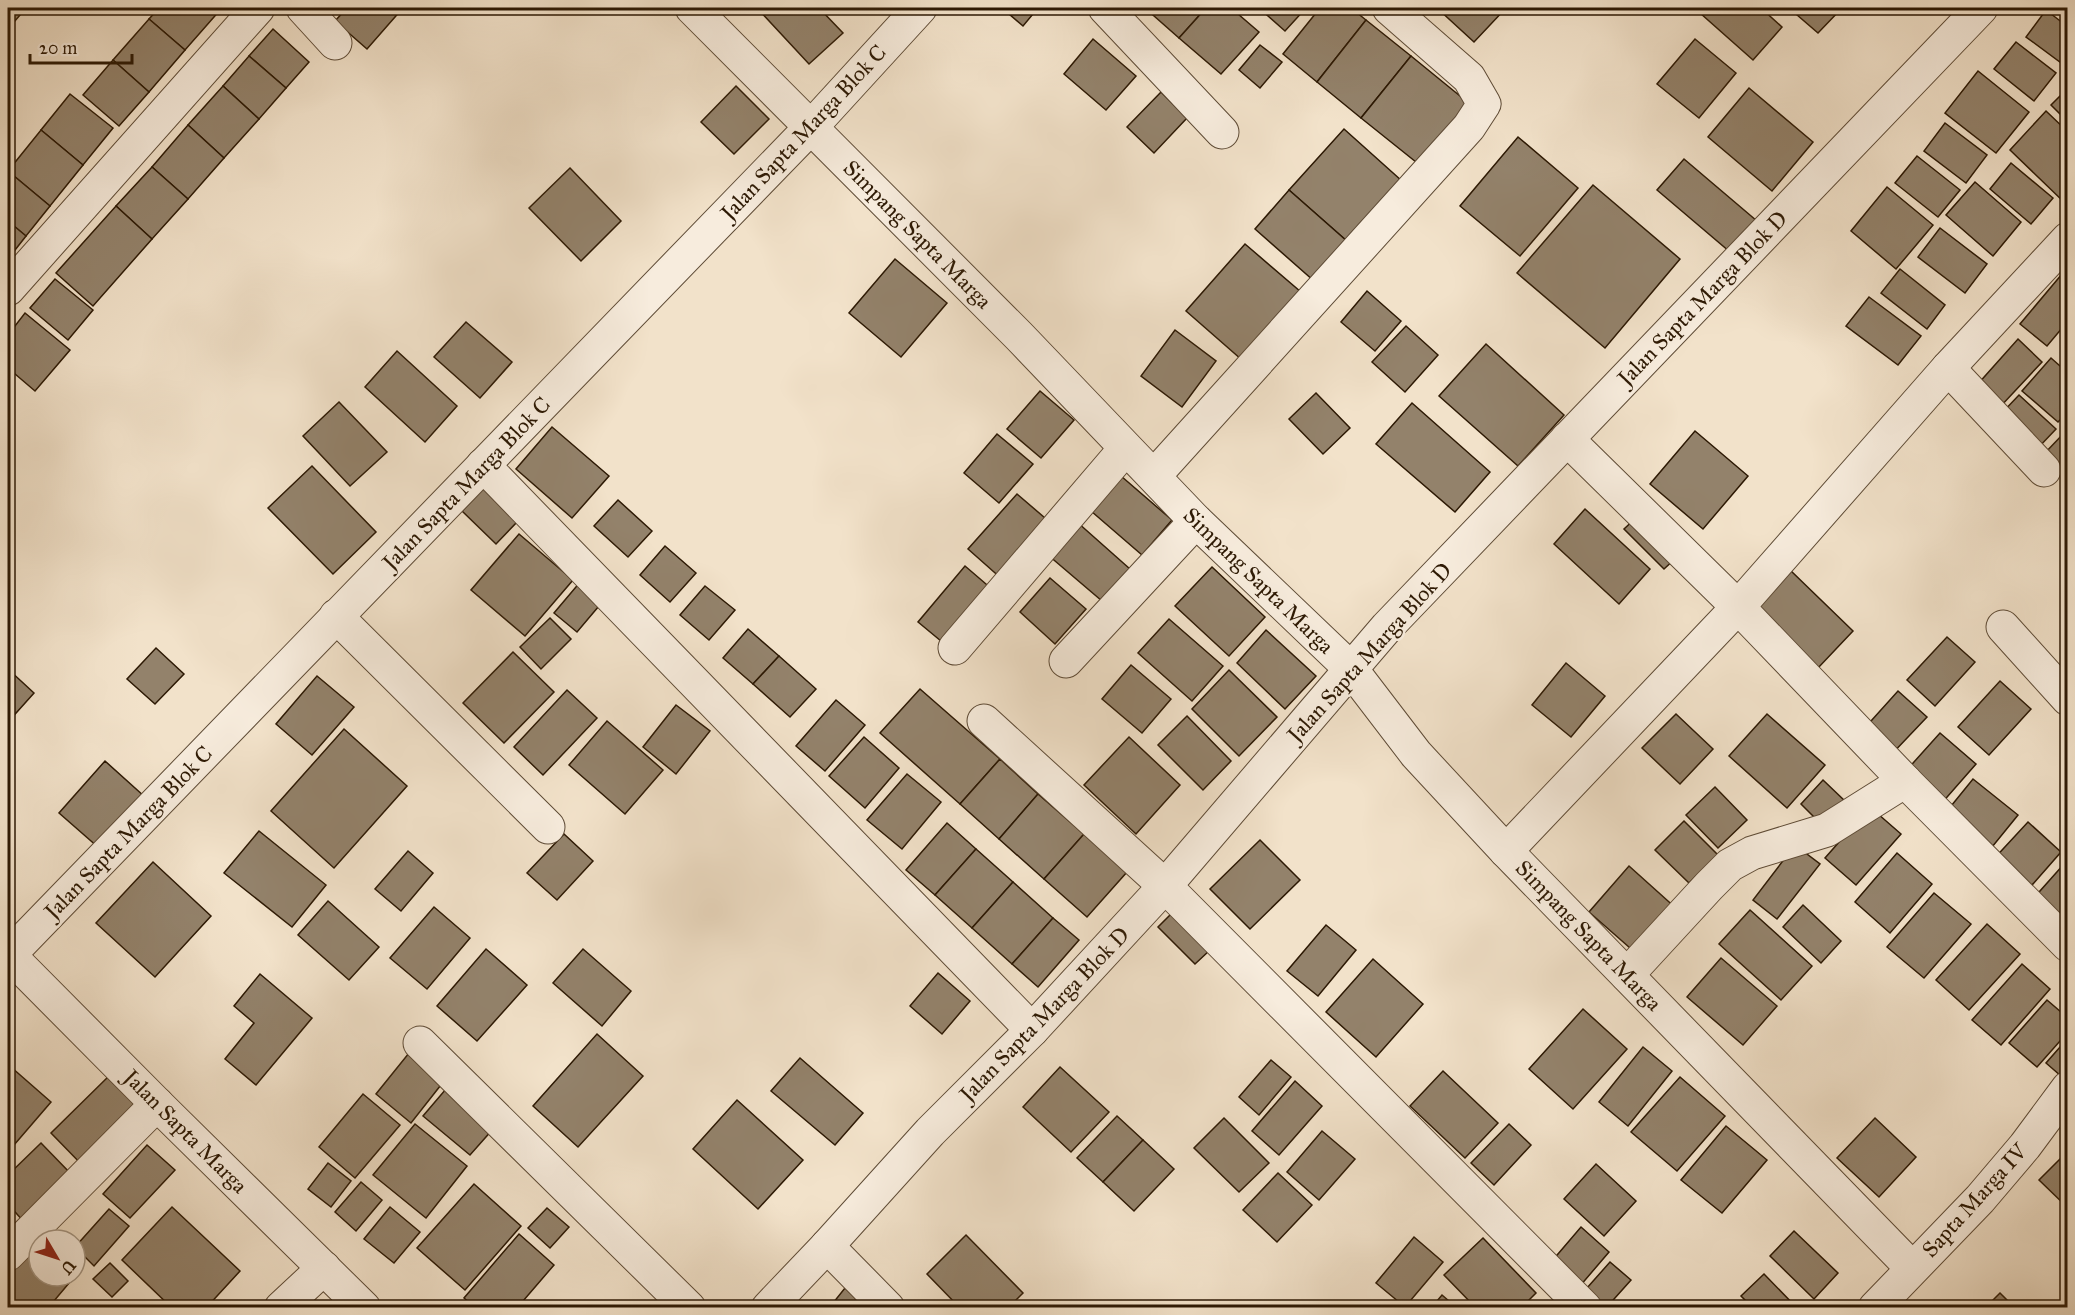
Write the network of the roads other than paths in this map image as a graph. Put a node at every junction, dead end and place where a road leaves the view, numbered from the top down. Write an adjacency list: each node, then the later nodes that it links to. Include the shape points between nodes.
1 (258, 8): 12 (street)
2 (303, 8): 8 (street)
3 (692, 8): 9 (street, Simpang Sapta Marga)
4 (920, 8): 9 (street, Jalan Sapta Marga Blok C)
5 (1105, 8): 10 (street)
6 (1389, 8): 18 (street, via 1469,78 1484,104 1469,127)
7 (1982, 8): 14 (street, Jalan Sapta Marga Blok D)
8 (335, 43)
9 (812, 126): 15 (street, Simpang Sapta Marga); 16 (street, Jalan Sapta Marga Blok C)
10 (1222, 132)
11 (2067, 239): 13 (street)
12 (8, 289)
13 (1948, 368): 17 (street); 20 (street)
14 (1567, 439): 20 (street); 25 (street, Jalan Sapta Marga Blok D)
15 (1125, 449): 18 (street, Simpang Sapta Marga); 23 (street)
16 (483, 465): 21 (street, Jalan Sapta Marga Blok C); 35 (street)
17 (2044, 470)
18 (1154, 476): 19 (street, Simpang Sapta Marga)
19 (1197, 521): 24 (street); 25 (street, Simpang Sapta Marga)
20 (1738, 607): 28 (street); 30 (street)
21 (336, 616): 29 (street); 33 (street, Jalan Sapta Marga Blok C)
22 (2003, 627): 26 (street)
23 (955, 648)
24 (1066, 661)
25 (1351, 669): 30 (street, Simpang Sapta Marga, via 1416,754); 31 (street, Jalan Sapta Marga Blok D)
26 (2067, 699)
27 (984, 721): 31 (street)
28 (1905, 781): 32 (street); 34 (street, via 1827,830 1752,853 1730,865)
29 (548, 827)
30 (1506, 850): 34 (street, Simpang Sapta Marga)
31 (1165, 886): 35 (street, Jalan Sapta Marga Blok D); 49 (street)
32 (2067, 945)
33 (8, 955): 38 (street, Jalan Sapta Marga)
34 (1627, 975): 42 (street, Simpang Sapta Marga)
35 (1032, 1030): 39 (street, Jalan Sapta Marga Blok D, via 930,1132)
36 (420, 1043): 46 (street)
37 (2067, 1088): 42 (street, Sapta Marga IV, via 1980,1199)
38 (157, 1104): 40 (street); 41 (street, Jalan Sapta Marga)
39 (828, 1246): 47 (street, Jalan Sapta Marga Blok D); 48 (street)
40 (8, 1254)
41 (324, 1268): 44 (street); 45 (street, Jalan Sapta Marga)
42 (1912, 1268): 43 (street, Sapta Marga IV)
43 (1885, 1304)
44 (281, 1308)
45 (364, 1308)
46 (689, 1308)
47 (768, 1308)
48 (888, 1308)
49 (1585, 1308)

